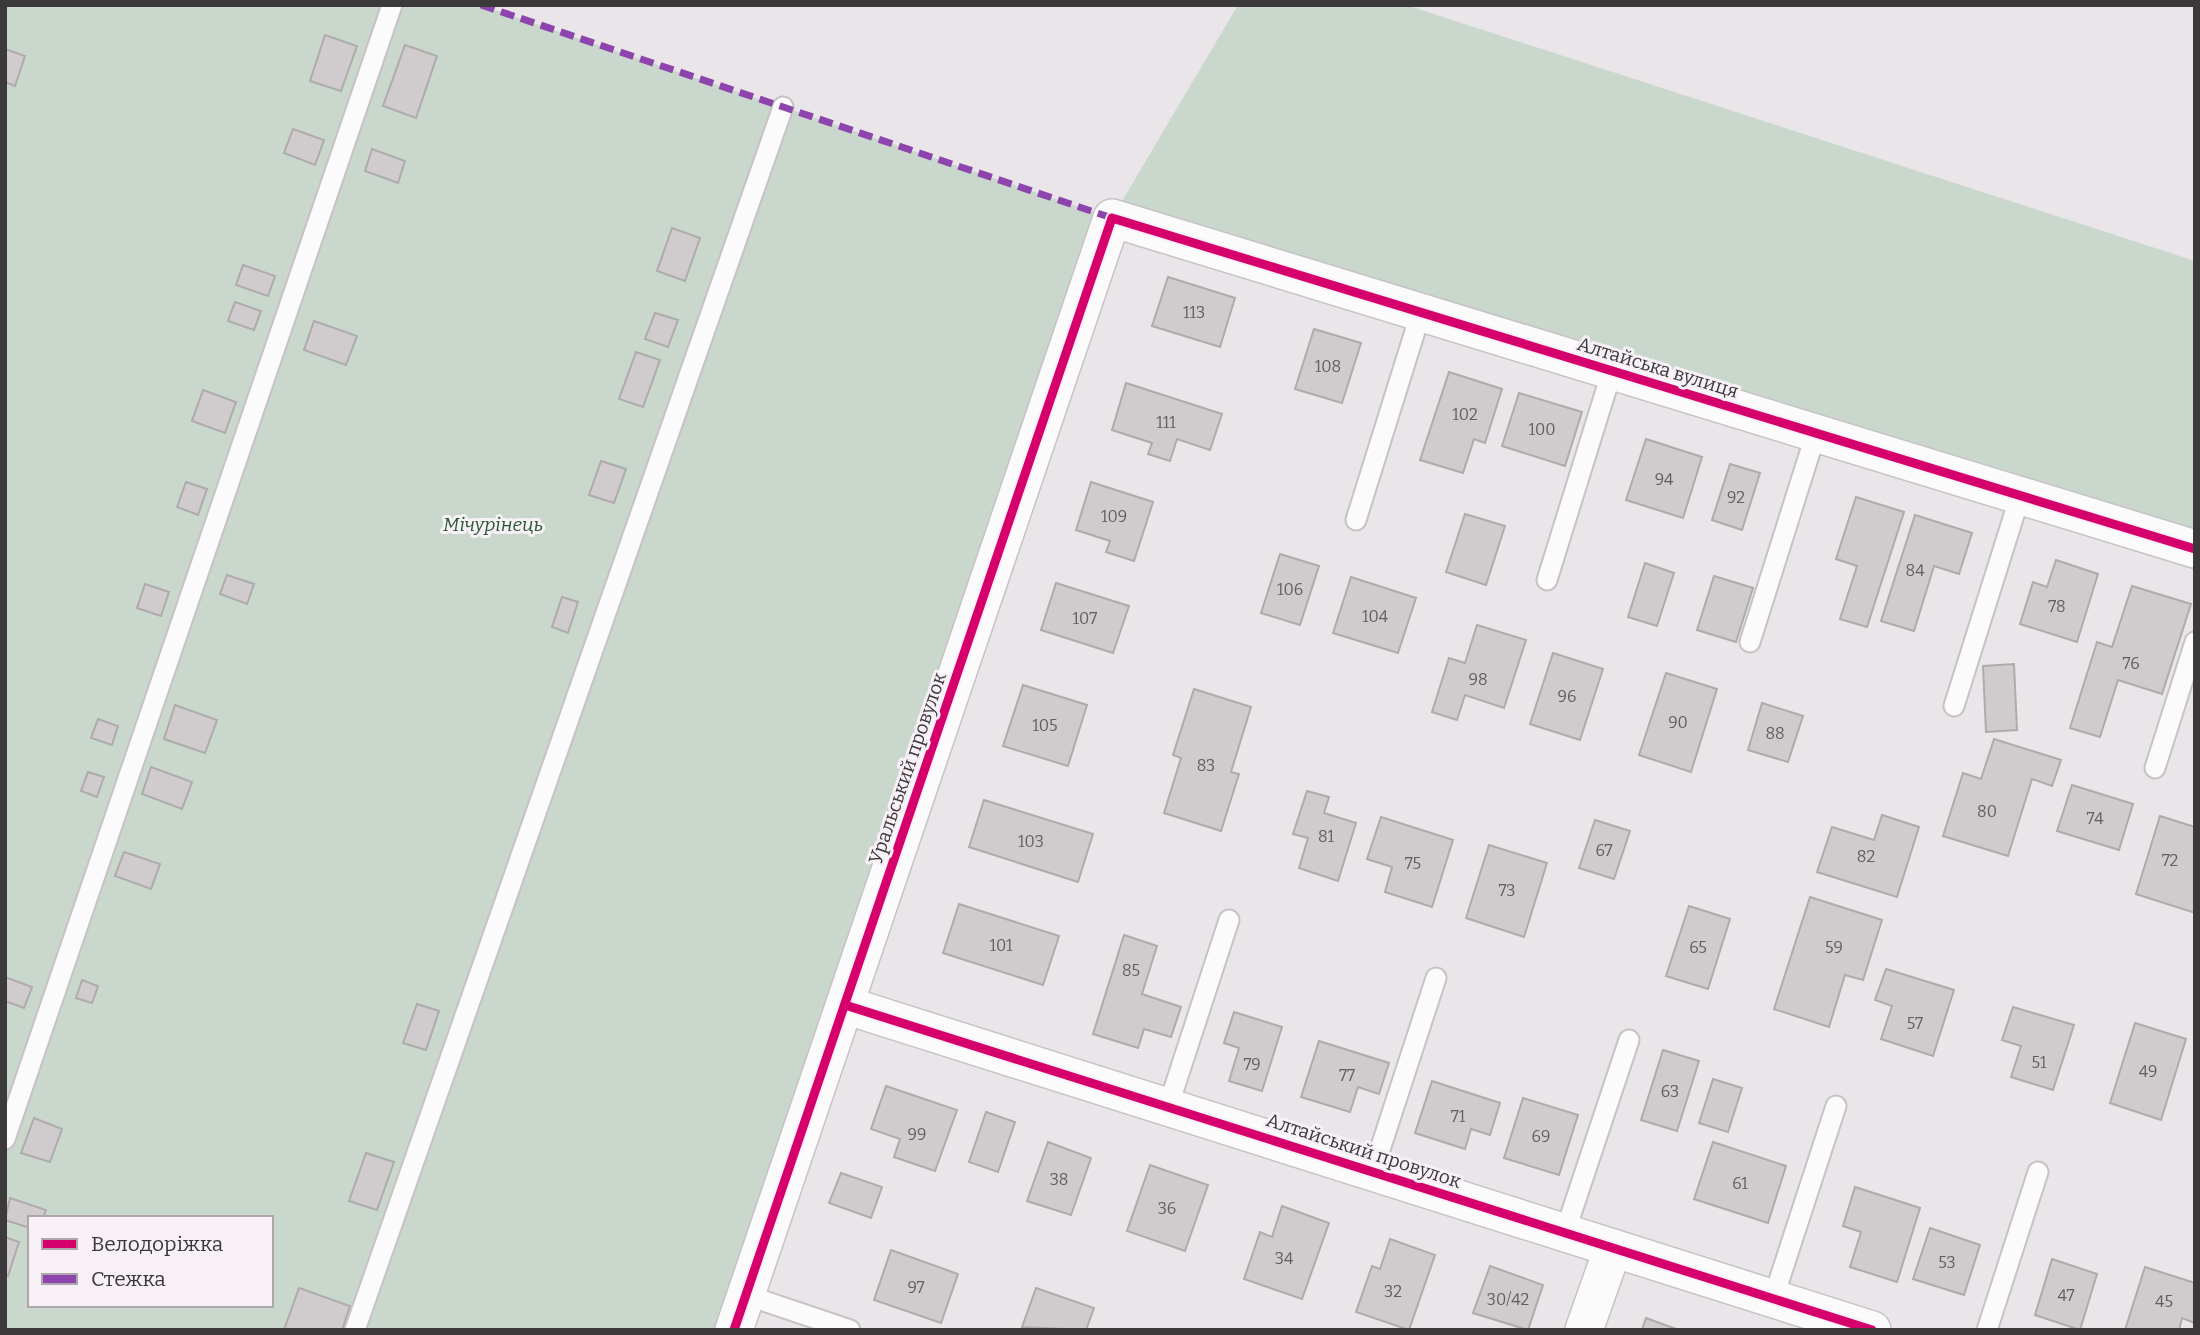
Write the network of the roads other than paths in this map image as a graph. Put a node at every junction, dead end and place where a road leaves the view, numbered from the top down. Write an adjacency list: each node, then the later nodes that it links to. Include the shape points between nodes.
1 (392, 5): 21 (lane)
2 (783, 107): 28 (lane)
3 (1112, 218): 4 (street, Алтайська вулиця); 17 (street, Уральський провулок)
4 (1421, 312): 5 (street, Алтайська вулиця); 8 (lane)
5 (1612, 371): 6 (street, Алтайська вулиця); 10 (lane)
6 (1815, 433): 7 (street, Алтайська вулиця); 11 (lane)
7 (2020, 496): 9 (street, Алтайська вулиця); 13 (lane)
8 (1356, 520)
9 (2195, 549)
10 (1547, 580)
11 (1750, 642)
12 (2195, 642): 14 (lane)
13 (1954, 706)
14 (2155, 768)
15 (1229, 920): 20 (lane)
16 (1436, 978): 22 (lane)
17 (845, 1004): 20 (street, Алтайський провулок); 26 (street, Уральський провулок)
18 (1629, 1040): 24 (lane)
19 (1836, 1106): 27 (lane)
20 (1168, 1107): 22 (street, Алтайський провулок)
21 (5, 1139)
22 (1373, 1171): 24 (street, Алтайський провулок)
23 (2038, 1172): 33 (lane)
24 (1565, 1232): 25 (street, Алтайський провулок)
25 (1613, 1248): 27 (street, Алтайський провулок); 31 (street)
26 (746, 1295): 29 (street, Уральський провулок); 30 (lane)
27 (1773, 1299): 32 (street, Алтайський провулок)
28 (355, 1330)
29 (734, 1330)
30 (850, 1330)
31 (1584, 1330)
32 (1872, 1330)
33 (1987, 1330)

